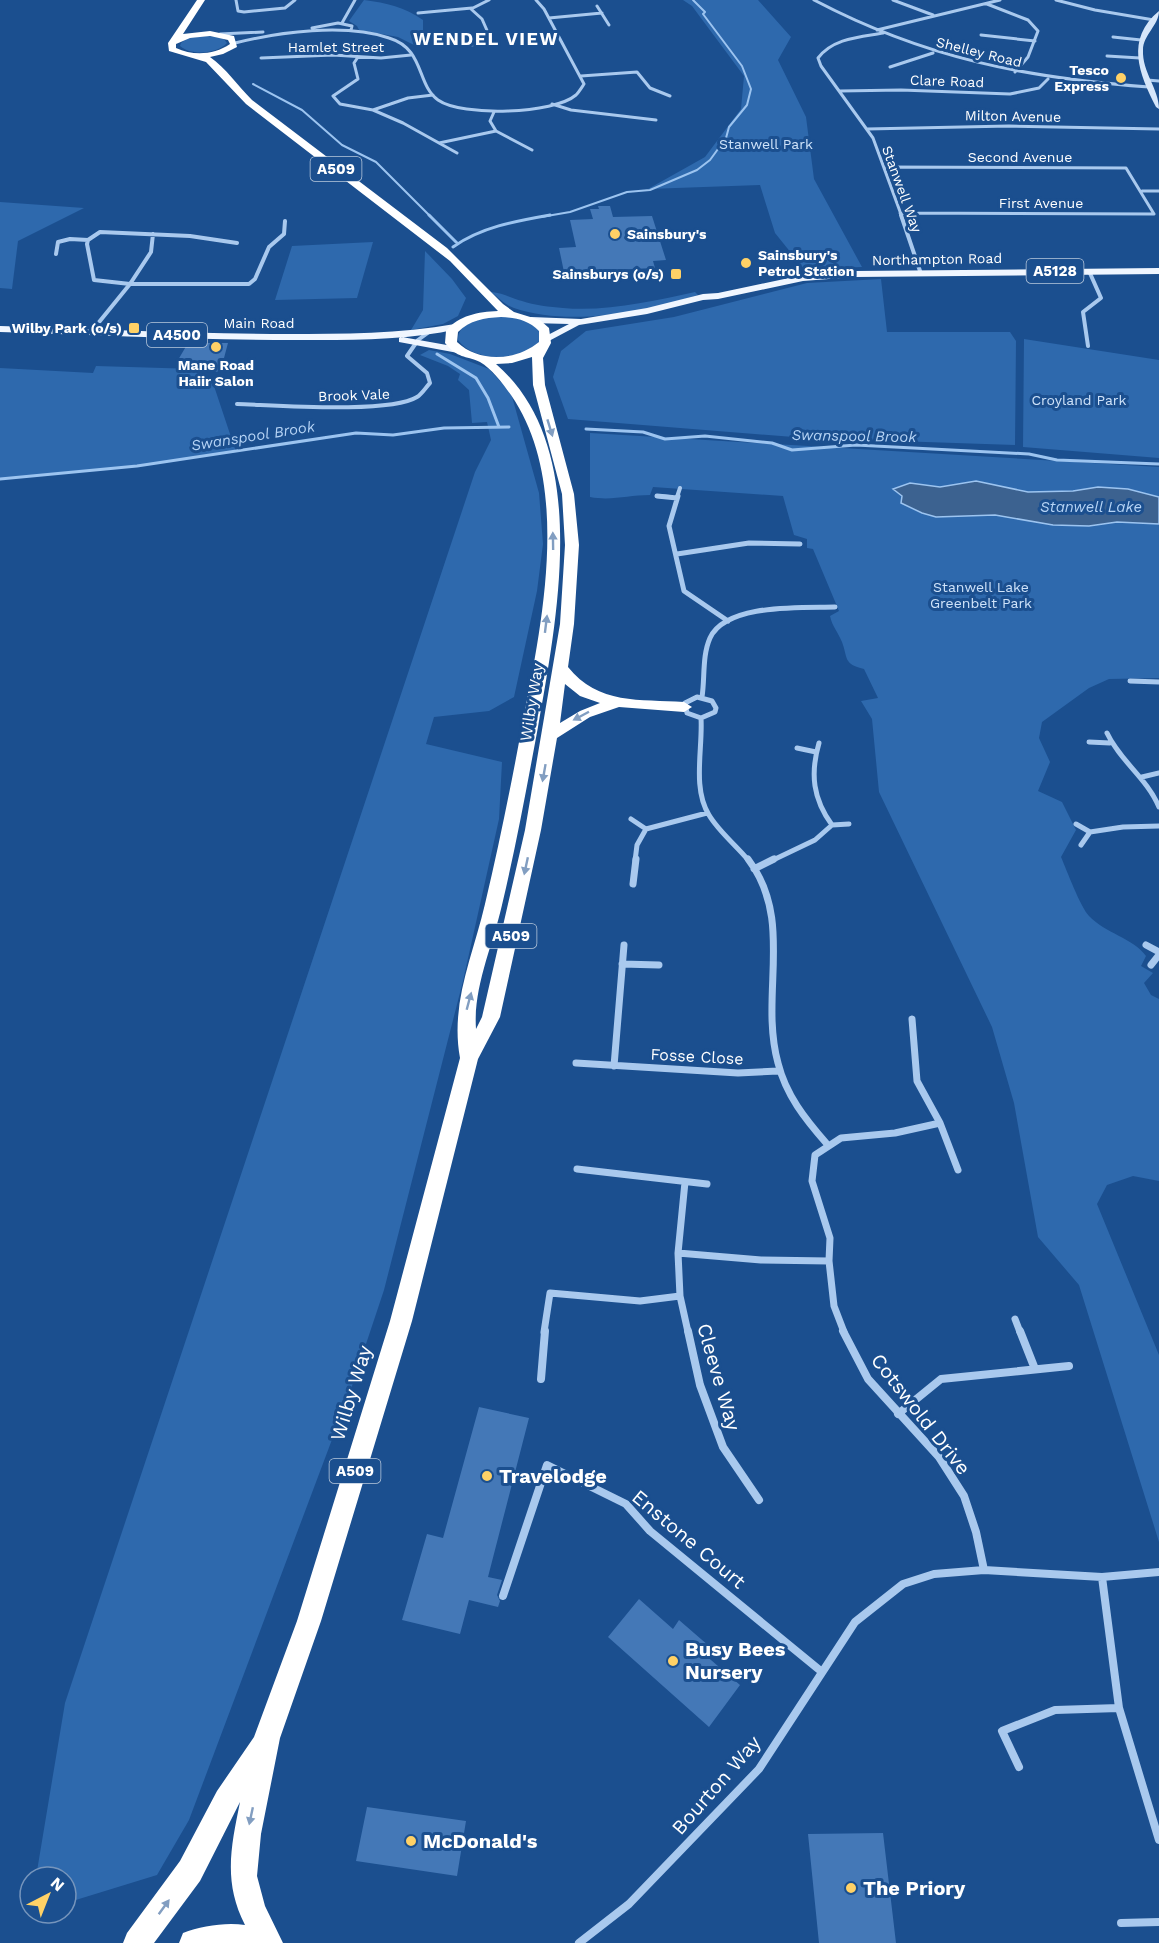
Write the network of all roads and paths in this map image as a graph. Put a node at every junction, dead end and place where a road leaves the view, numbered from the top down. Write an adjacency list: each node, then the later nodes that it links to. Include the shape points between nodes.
1 (201, 0): 14 (highway)
2 (236, 0): 3 (street, via 238,11 244,12 285,8)
3 (295, 0)
4 (355, 0): 21 (street)
5 (489, 0): 13 (street)
6 (536, 0): 19 (street)
7 (814, 0): 25 (street, Shelley Road)
8 (893, 0): 18 (street)
9 (1000, 0): 11 (street)
10 (1056, 0): 20 (street)
11 (986, 3): 18 (street); 33 (street, via 1035,25)
12 (597, 6): 16 (street)
13 (472, 8): 15 (street); 34 (street, via 482,19 493,44)
14 (195, 12): 28 (highway, via 197,26); 31 (highway, via 187,18)
15 (418, 13)
16 (602, 13): 19 (street); 22 (street)
17 (1159, 13): 20 (street)
18 (934, 16): 25 (street)
19 (549, 18): 50 (street)
20 (1154, 20): 32 (street)
21 (342, 23): 23 (street); 24 (street, via 352,26)
22 (609, 25)
23 (324, 26): 26 (street); 28 (street)
24 (351, 30): 26 (street); 38 (street, via 397,41)
25 (877, 30): 27 (street, Shelley Road)
26 (326, 31): 35 (street, via 263,36)
27 (884, 32): 36 (street, Shelley Road); 54 (street, Stanwell Way, via 821,52 821,66)
28 (216, 34): 31 (highway); 35 (highway, via 231,38)
29 (981, 35): 33 (street)
30 (1113, 38): 32 (street)
31 (175, 40): 37 (highway, via 172,49)
32 (1141, 40): 43 (street)
33 (1035, 41): 49 (street, via 1029,57)
34 (466, 45)
35 (232, 46): 37 (highway); 47 (highway, via 225,55 226,66)
36 (934, 52): 46 (street); 49 (street, Shelley Road)
37 (198, 55): 47 (highway, A509)
38 (411, 55): 40 (street, Hamlet Street); 55 (street)
39 (1107, 56): 43 (street)
40 (358, 57): 42 (street, Hamlet Street); 59 (street, via 354,63 358,79 333,96 335,101 351,107)
41 (261, 58): 42 (street, Hamlet Street)
42 (274, 58): 44 (street)
43 (1140, 58): 53 (street)
44 (273, 63)
45 (634, 66): 48 (street)
46 (890, 67)
47 (222, 71): 78 (highway, A509, via 249,102)
48 (637, 72): 50 (street); 56 (street, via 650,88)
49 (1015, 72): 51 (street, Shelley Road)
50 (581, 76): 57 (street, via 583,87 575,95)
51 (1048, 79): 53 (street, Shelley Road); 54 (street, Clare Road, via 1039,88 1010,94)
52 (1159, 81): 53 (street, Shelley Road)
53 (1148, 84): 58 (street)
54 (840, 91): 62 (street, Stanwell Way)
55 (433, 95): 59 (street, via 408,98); 60 (street, via 450,106)
56 (670, 96)
57 (552, 104): 60 (street); 61 (street, via 570,110)
58 (1159, 106)
59 (373, 110): 65 (street)
60 (494, 112): 64 (street, via 490,121)
61 (656, 120)
62 (867, 129): 63 (street, Milton Avenue); 70 (street, Stanwell Way)
63 (1159, 129)
64 (496, 131): 65 (street); 67 (street)
65 (439, 143): 66 (street)
66 (448, 148): 68 (street); 69 (street)
67 (532, 150)
68 (437, 152)
69 (457, 153)
70 (885, 167): 71 (street, Second Avenue, via 1126,168); 73 (street, Stanwell Way)
71 (1142, 191): 72 (street); 73 (street, First Avenue, via 1154,214)
72 (1159, 191)
73 (900, 213): 82 (street, Stanwell Way)
74 (285, 221): 83 (street, via 284,234 269,247 249,284)
75 (153, 234): 76 (street, via 105,232); 77 (street); 83 (street, via 152,252)
76 (88, 240): 79 (street, via 58,242); 83 (street, via 94,280)
77 (237, 243)
78 (432, 243): 84 (highway, A509, via 446,250 489,300); 85 (highway, A509, via 473,300)
79 (56, 254)
80 (1089, 271): 81 (main road, Northampton Road / A5128); 82 (main road, Northampton Road / A5128); 95 (street, via 1101,298 1083,312)
81 (1159, 271)
82 (920, 272): 87 (main road, Northampton Road / A5128, via 815,276 693,304)
83 (130, 284): 90 (street)
84 (510, 314): 85 (highway); 86 (highway)
85 (468, 320): 88 (highway)
86 (531, 320): 87 (main road, Northampton Road / A5128); 94 (highway, via 545,330)
87 (581, 322): 94 (main road, Northampton Road / A5128, via 558,331)
88 (455, 327): 91 (main road, Main Road / A4500); 96 (highway, via 450,339)
89 (0, 329): 90 (main road, Main Road / A4500)
90 (91, 332): 92 (main road, Main Road / A4500)
91 (429, 332): 92 (main road, Main Road / A4500); 93 (street)
92 (374, 336): 93 (main road, Main Road / A4500)
93 (417, 342): 96 (main road, Main Road / A4500); 98 (street, Brook Vale, via 407,356 427,373 430,383 422,393 405,402 341,407)
94 (544, 343): 97 (highway, via 530,354 512,359); 108 (highway, Wilby Way / A509, one-way to 108, via 537,358 539,385 571,519 572,562)
95 (1088, 346)
96 (458, 350): 97 (highway)
97 (483, 359): 143 (highway, Wilby Way / A509, one-way to 97, via 466,1012 522,773 542,657 554,546 549,492 533,430 513,388)
98 (237, 405)
99 (680, 488): 101 (street)
100 (657, 496): 101 (street)
101 (677, 498): 105 (street, via 669,526)
102 (786, 533): 103 (street)
103 (786, 543): 104 (street); 105 (street, via 749,543)
104 (800, 544)
105 (677, 554): 107 (street, via 684,591)
106 (835, 607): 107 (street, via 773,609)
107 (728, 621): 111 (street, via 712,633 704,662)
108 (561, 670): 112 (highway, via 580,691); 116 (highway, Wilby Way / A509)
109 (1130, 681): 110 (street)
110 (1159, 682)
111 (702, 698): 113 (street, via 692,698); 114 (street, via 712,701 716,708 712,715)
112 (616, 703): 113 (highway); 116 (highway, one-way to 116, via 585,714)
113 (684, 707): 114 (street, via 687,713)
114 (701, 718): 125 (street, via 700,766)
115 (1107, 733): 119 (street)
116 (550, 736): 143 (highway, Wilby Way / A509, one-way to 143, via 491,1017)
117 (1089, 742): 119 (street)
118 (819, 743): 121 (street)
119 (1110, 743): 123 (street)
120 (797, 748): 121 (street)
121 (816, 752): 129 (street, via 812,763 814,787 822,812)
122 (1159, 773): 123 (street)
123 (1142, 777): 124 (street)
124 (1159, 807)
125 (707, 813): 131 (street); 134 (street)
126 (631, 819): 131 (street)
127 (849, 824): 129 (street)
128 (1076, 824): 132 (street)
129 (832, 825): 134 (street, via 815,840)
130 (1159, 826): 132 (street)
131 (646, 829): 135 (street, via 637,845)
132 (1090, 832): 133 (street)
133 (1081, 845)
134 (754, 869): 146 (street, via 767,891 773,917 772,1022)
135 (633, 884)
136 (624, 945): 139 (street)
137 (1146, 945): 138 (street)
138 (1159, 954): 141 (street)
139 (622, 964): 140 (street); 145 (street)
140 (659, 965)
141 (1151, 966)
142 (912, 1019): 147 (street, via 917,1081)
143 (469, 1059): 168 (highway, Wilby Way / A509, via 398,1332 309,1621)
144 (576, 1063): 145 (street, Fosse Close)
145 (614, 1066): 146 (street, Fosse Close)
146 (778, 1071): 148 (street, via 807,1123)
147 (940, 1123): 148 (street, via 889,1134 846,1136); 150 (street)
148 (827, 1144): 154 (street, Cotswold Drive, via 814,1155 813,1181 830,1238)
149 (577, 1169): 151 (street)
150 (958, 1170)
151 (685, 1182): 152 (street); 153 (street, Cleeve Way)
152 (707, 1184)
153 (678, 1252): 154 (street); 155 (street, Cleeve Way)
154 (829, 1262): 160 (street, Cotswold Drive, via 834,1306 848,1343 868,1378)
155 (680, 1296): 159 (street, via 640,1301 550,1293); 161 (street, Cleeve Way, via 700,1385 723,1447)
156 (1015, 1319): 158 (street)
157 (1069, 1366): 158 (street)
158 (1035, 1369): 160 (street, via 941,1379)
159 (541, 1379)
160 (898, 1414): 162 (street, Cotswold Drive, via 939,1457 964,1496)
161 (759, 1500)
162 (984, 1570): 164 (street, Bourton Way); 166 (street, Bourton Way, via 934,1574 903,1584 855,1622)
163 (1159, 1572): 164 (street, Bourton Way)
164 (1102, 1577): 167 (street)
165 (503, 1596): 166 (street, Enstone Court, via 547,1465 626,1504 650,1531)
166 (822, 1672): 177 (street, Bourton Way, via 759,1769 629,1904)
167 (1119, 1708): 169 (street, via 1055,1710 1002,1731); 170 (street)
168 (267, 1738): 173 (highway, Wilby Way / A509, one-way to 168, via 190,1871 226,1800); 176 (highway, Wilby Way / A509, one-way to 176, via 247,1834 243,1876 252,1910)
169 (1019, 1767)
170 (1159, 1840)
171 (1159, 1922): 172 (street)
172 (1121, 1923)
173 (137, 1943)
174 (193, 1943): 175 (highway, via 236,1938)
175 (264, 1943)
176 (269, 1943)
177 (579, 1943)

